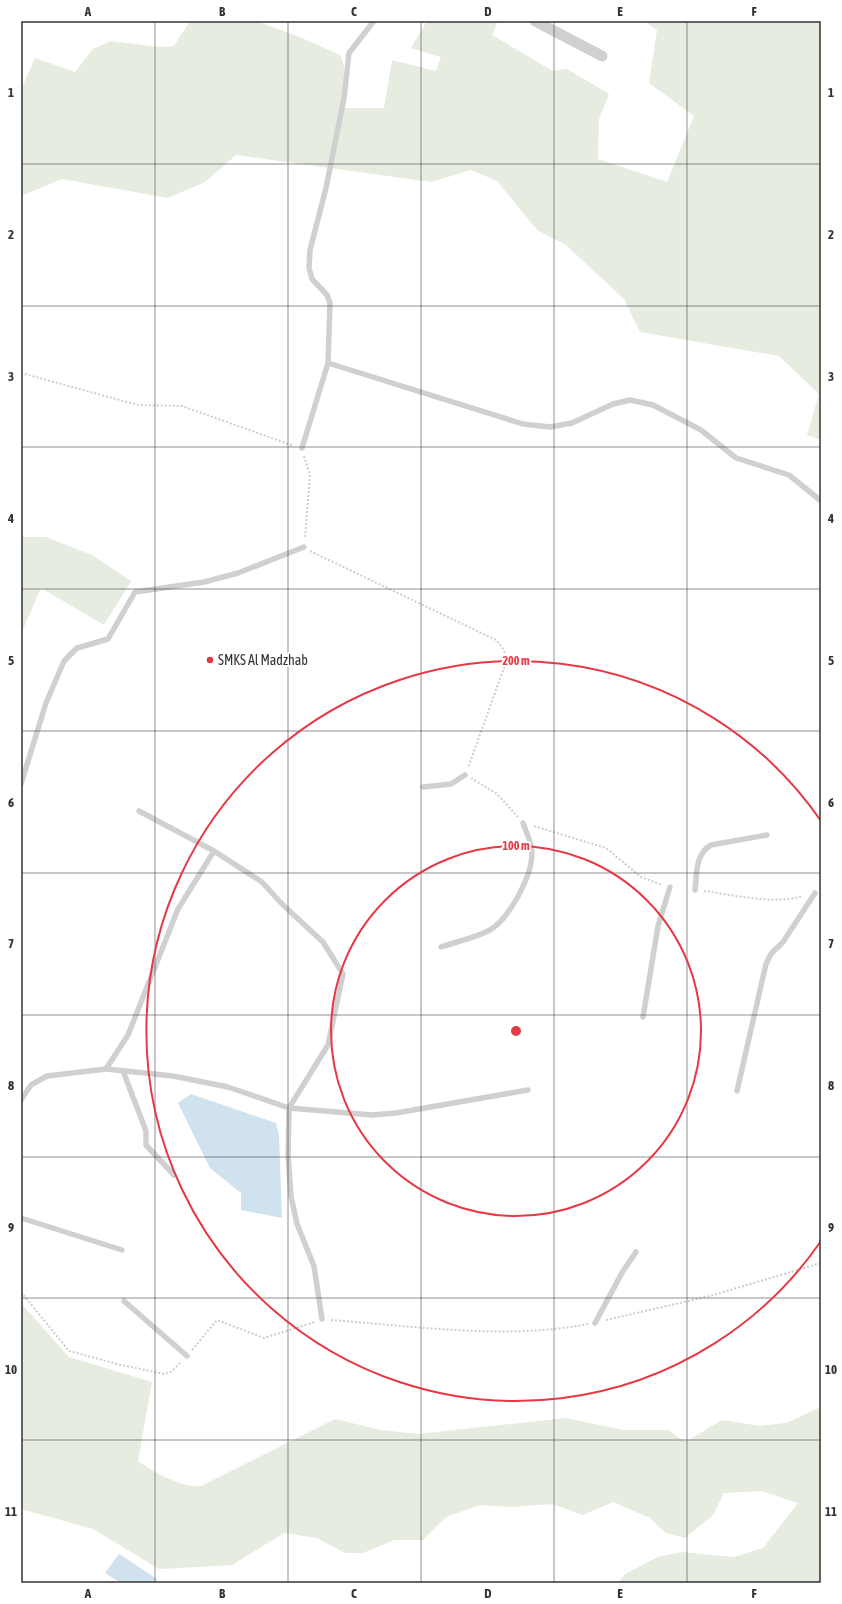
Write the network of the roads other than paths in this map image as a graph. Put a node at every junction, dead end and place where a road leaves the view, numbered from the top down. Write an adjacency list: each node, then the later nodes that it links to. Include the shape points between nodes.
1 (374, 21): 4 (lane, via 349,52 344,98 326,188 310,250 309,268 312,279 327,295 330,303)
2 (535, 21): 3 (street)
3 (602, 56)
4 (328, 363): 5 (lane); 6 (lane, via 530,425 550,427 572,423 613,404 630,400 653,404 701,430 736,458 789,474)
5 (302, 448)
6 (821, 501)
7 (304, 548): 9 (lane, via 238,573 204,582 135,592 108,639 77,648 64,661 46,703)
8 (465, 774): 10 (lane, via 451,784)
9 (21, 784)
10 (423, 787)
11 (139, 811): 14 (lane)
12 (523, 823): 18 (lane, via 532,851 529,872 522,890 507,913 489,931)
13 (767, 835): 16 (lane, via 706,848 698,860)
14 (214, 851): 20 (lane, via 178,908 128,1035); 25 (lane, via 262,882 323,942 343,974 328,1045)
15 (670, 887): 19 (lane, via 658,926)
16 (696, 890)
17 (815, 893): 23 (lane, via 766,964)
18 (441, 947)
19 (643, 1017)
20 (106, 1069): 21 (lane); 24 (lane, via 47,1076 31,1085)
21 (123, 1071): 25 (lane, via 173,1076 228,1087); 26 (lane, via 146,1131 146,1145)
22 (528, 1090): 25 (lane, via 372,1115)
23 (737, 1091)
24 (21, 1100)
25 (289, 1108): 31 (lane, via 288,1155 291,1196 297,1224 314,1266)
26 (174, 1176)
27 (21, 1218): 28 (lane)
28 (122, 1250)
29 (636, 1252): 32 (lane)
30 (124, 1301): 33 (lane)
31 (322, 1319)
32 (594, 1323)
33 (187, 1356)

